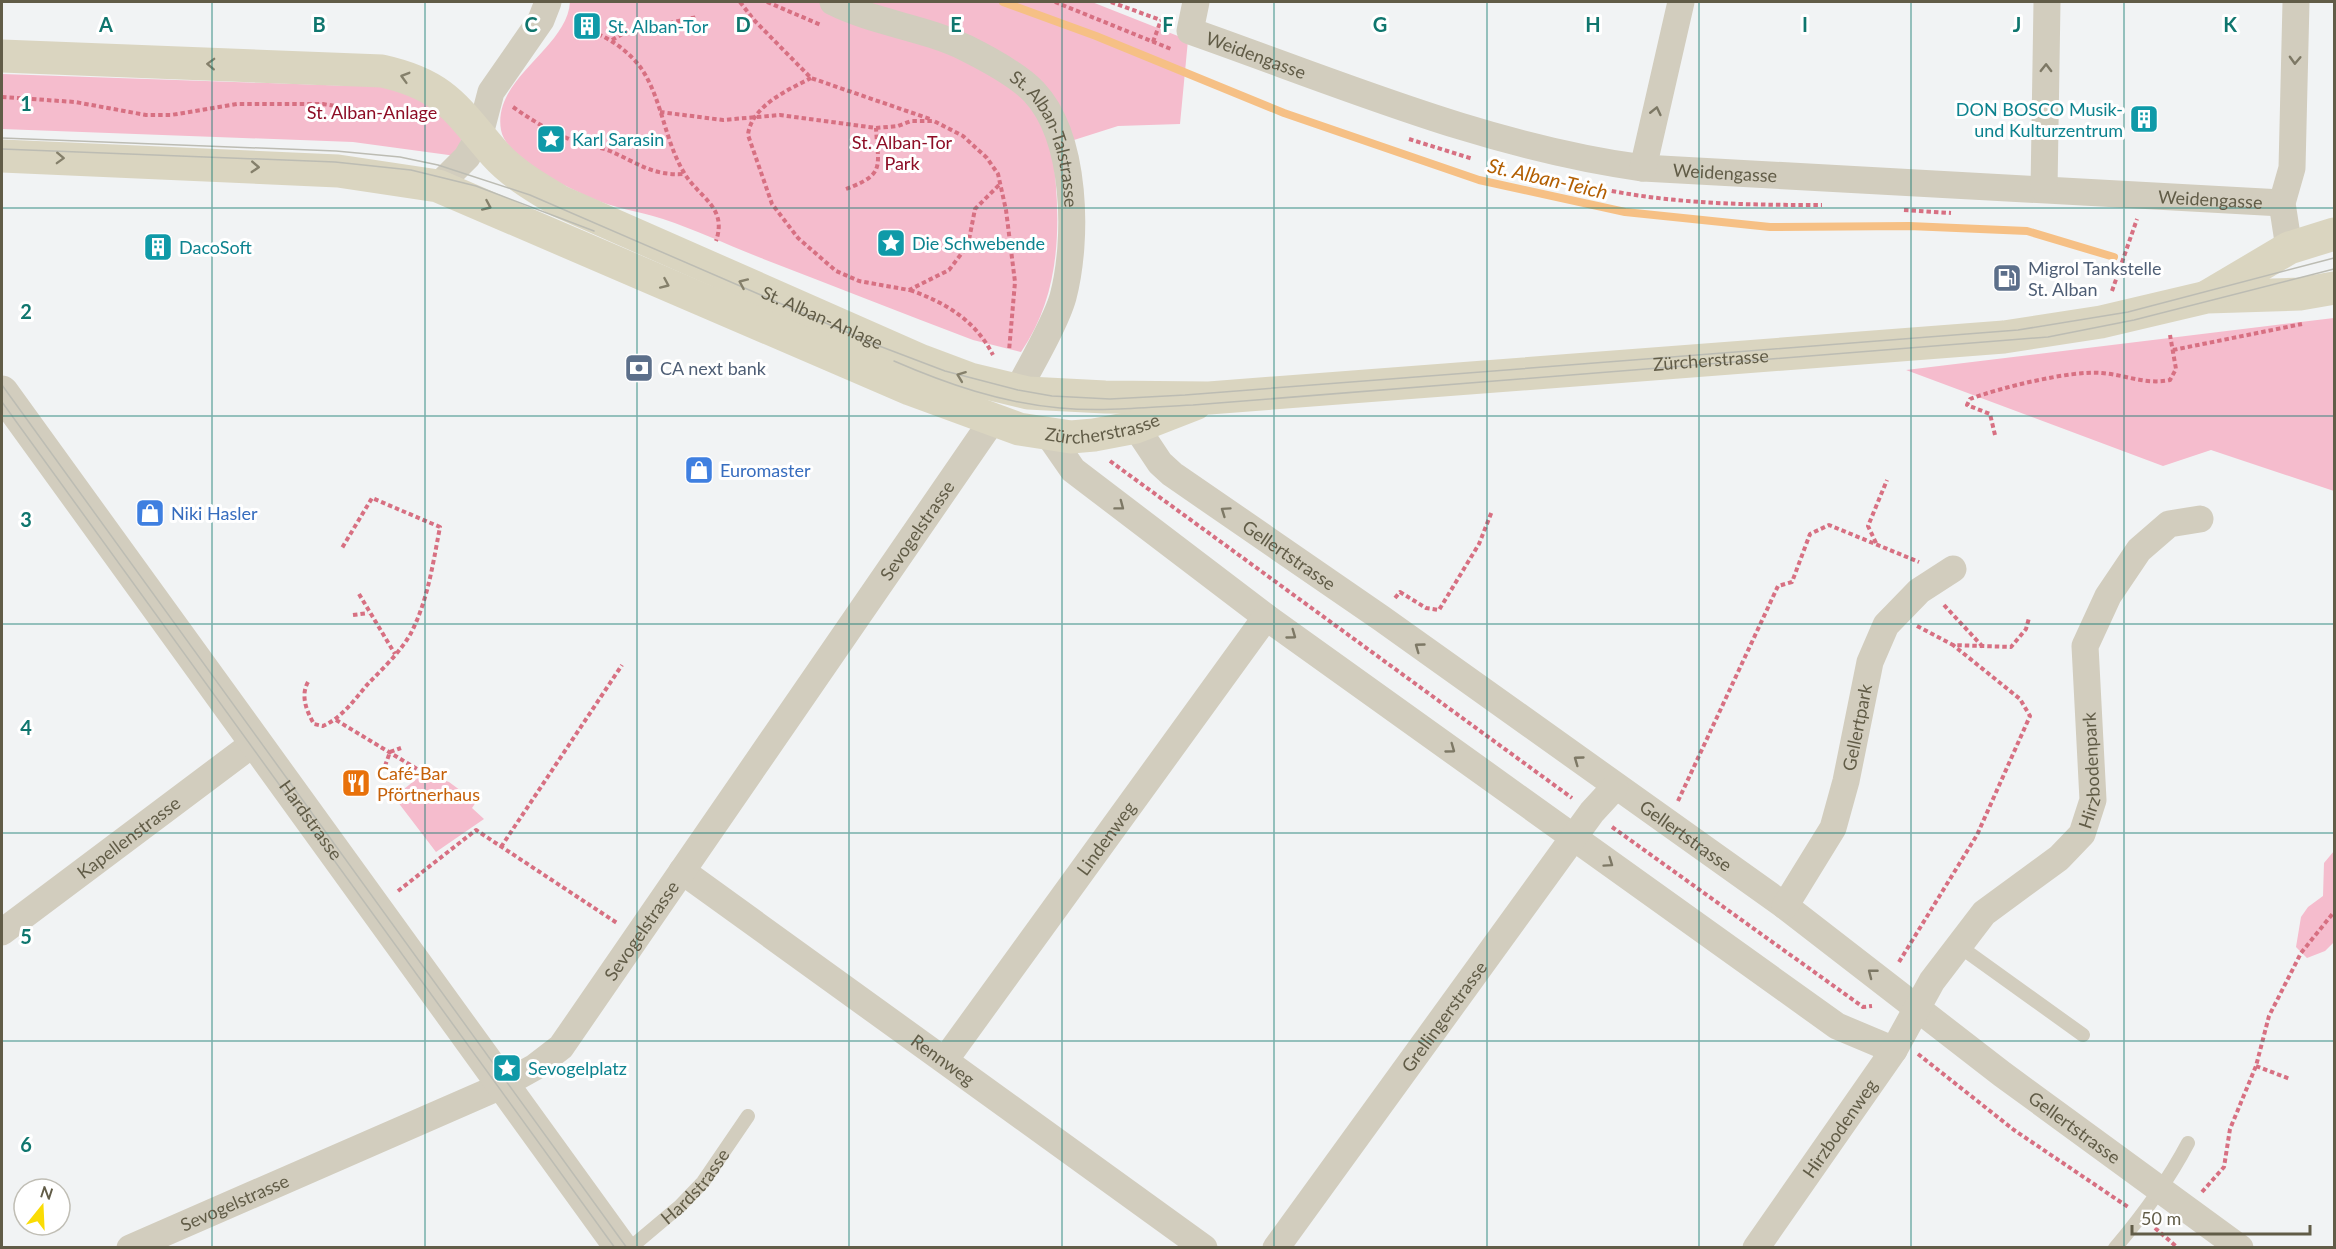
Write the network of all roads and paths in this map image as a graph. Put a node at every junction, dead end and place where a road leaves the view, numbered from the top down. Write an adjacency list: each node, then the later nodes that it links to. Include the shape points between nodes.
1 (548, 2): 17 (street, via 541,21)
2 (740, 2): 16 (path)
3 (833, 2): 44 (street, St. Alban-Talstrasse, via 854,12 934,34 994,63 1034,91 1058,131 1067,166 1069,265 1062,299)
4 (1111, 2): 10 (path)
5 (1197, 2): 11 (street)
6 (1681, 2): 26 (street, one-way to 6)
7 (2047, 2): 31 (street, one-way to 7)
8 (2296, 2): 33 (street, one-way to 33, via 2292,168)
9 (697, 17): 13 (path, via 624,33)
10 (1161, 20): 11 (path); 14 (path)
11 (1190, 31): 26 (street, Weidengasse, via 1452,123 1564,155)
12 (598, 34): 13 (path)
13 (612, 40): 19 (path, via 640,66 653,88)
14 (1153, 42)
15 (2, 56): 20 (main road, St. Alban-Anlage, one-way to 15, via 432,88 382,71)
16 (812, 78): 21 (path, via 774,99); 22 (path)
17 (498, 82): 20 (street); 24 (street); 27 (path, via 554,133 608,150 647,170)
18 (2, 98): 20 (path, via 75,102 146,115 171,115 237,104 323,104)
19 (660, 112): 21 (path, via 723,120); 27 (path, via 669,144)
20 (445, 116): 24 (main road, St. Alban-Anlage)
21 (756, 116): 23 (path); 38 (path, via 748,126 748,135 756,165 772,204 798,238 836,270 859,281)
22 (934, 121): 23 (path); 28 (path, via 963,136 987,158)
23 (876, 128): 30 (path, via 878,166 874,176)
24 (480, 134): 29 (street, via 457,170); 44 (main road, St. Alban-Anlage, one-way to 24, via 922,362 559,201 518,176)
25 (2, 156): 29 (main road, St. Alban-Anlage, one-way to 29, via 338,171)
26 (1643, 168): 31 (street, Weidengasse)
27 (684, 174): 35 (path, via 714,209 721,226)
28 (1000, 183): 38 (path, via 975,209 968,245 950,270); 43 (path, via 1015,282)
29 (438, 186): 49 (main road, St. Alban-Anlage, one-way to 49)
30 (846, 189)
31 (2044, 189): 32 (street, Weidengasse)
32 (2146, 196): 33 (street, Weidengasse); 41 (path)
33 (2282, 203): 36 (street)
34 (2334, 234): 36 (main road, Zürcherstrasse)
35 (715, 244)
36 (2289, 248): 39 (main road, Zürcherstrasse); 40 (main road)
37 (2334, 288): 40 (main road, Zürcherstrasse)
38 (909, 290): 42 (path, via 961,315 983,336)
39 (2207, 297): 40 (main road, Zürcherstrasse); 41 (main road, Zürcherstrasse)
40 (2306, 308): 52 (path, via 2173,350 2176,369 2170,380 2157,383 2101,373 2056,376 1970,399 1967,405 1990,414)
41 (2101, 322): 48 (main road, Zürcherstrasse, via 2004,337)
42 (993, 356)
43 (1008, 359)
44 (1017, 391): 46 (main road, Zürcherstrasse); 49 (main road); 51 (main road)
45 (2, 392): 73 (street, Hardstrasse)
46 (1072, 396): 47 (main road, Zürcherstrasse); 51 (main road)
47 (1106, 397): 48 (main road, Zürcherstrasse); 50 (main road, via 1123,409)
48 (1209, 398): 50 (main road, Zürcherstrasse)
49 (992, 421): 51 (main road, Zürcherstrasse); 83 (street, Sevogelstrasse)
50 (1136, 427): 51 (main road, Zürcherstrasse, via 1094,435); 65 (street, Gellertstrasse, one-way to 50, via 1172,474)
51 (1048, 434): 64 (street, one-way to 64, via 1073,470)
52 (1995, 435)
53 (1103, 454): 79 (path, via 1130,478)
54 (1887, 480): 57 (path, via 1868,526)
55 (1492, 511): 65 (path, via 1479,544 1439,610 1426,608 1400,592)
56 (2200, 519): 89 (street, Hirzbodenpark, via 2169,524 2139,550 2108,596 2085,646 2092,800 2082,834 2059,858 1984,913)
57 (1876, 544): 59 (path); 80 (path, via 1829,525 1810,534 1792,582 1778,586)
58 (342, 548): 69 (path, via 372,498 440,527 421,610 410,635)
59 (1942, 576): 63 (street, Gellertpark, via 1919,591); 68 (path)
60 (358, 594): 61 (path)
61 (368, 613): 62 (path); 69 (path)
62 (352, 615)
63 (1895, 615): 67 (path); 84 (street, Gellertpark, via 1886,625 1870,662 1833,828)
64 (1266, 617): 81 (street, one-way to 81); 94 (street, Lindenweg)
65 (1381, 618): 78 (street, Gellertstrasse, one-way to 65)
66 (2030, 618): 68 (path, via 2011,647)
67 (1953, 645): 68 (path); 90 (path, via 2020,699 2030,716 1977,835)
68 (1983, 647)
69 (395, 654): 72 (path)
70 (622, 665): 82 (path)
71 (308, 682): 72 (path, via 306,711 314,724 323,726)
72 (336, 720): 75 (path)
73 (254, 743): 85 (street, Hardstrasse); 87 (street, Kapellenstrasse)
74 (400, 748): 75 (path)
75 (390, 752): 76 (path); 77 (path)
76 (385, 766)
77 (417, 769)
78 (1615, 787): 79 (street, Grellingerstrasse); 80 (street, Gellertstrasse)
79 (1592, 812): 81 (street, Grellingerstrasse); 93 (path, via 1863,1007 1870,1005 1881,1013)
80 (1667, 823): 84 (street, Gellertstrasse)
81 (1574, 838): 93 (street, one-way to 93, via 1837,1026); 107 (street, Grellingerstrasse)
82 (501, 847): 85 (path, via 476,830); 88 (path)
83 (682, 871): 88 (street, Sevogelstrasse); 94 (street, Rennweg)
84 (1785, 906): 90 (street, Gellertstrasse, one-way to 84)
85 (375, 909): 97 (street, Hardstrasse)
86 (2334, 912): 95 (path, via 2301,952 2270,1016)
87 (2, 932)
88 (638, 937): 97 (street, Sevogelstrasse, via 561,1047)
89 (1959, 946): 91 (street, Hirzbodenpark, via 1932,981); 92 (lane)
90 (1886, 983): 91 (street, Gellertstrasse)
91 (1919, 1007): 93 (street, Hirzbodenweg); 100 (street, Gellertstrasse, via 2002,1074)
92 (2084, 1035)
93 (1897, 1045): 102 (path); 108 (street, Hirzbodenweg)
94 (945, 1060): 106 (street, Rennweg)
95 (2256, 1066): 96 (path); 101 (path, via 2230,1129 2224,1167)
96 (2289, 1079)
97 (503, 1084): 103 (street, Sevogelstrasse); 104 (street, Hardstrasse)
98 (748, 1116): 105 (lane, Hardstrasse, via 703,1182)
99 (2188, 1143): 100 (lane)
100 (2160, 1189): 101 (street, Gellertstrasse); 102 (lane)
101 (2189, 1209): 111 (street, Gellertstrasse)
102 (2141, 1217): 109 (lane); 110 (path)
103 (129, 1248)
104 (621, 1248)
105 (630, 1248)
106 (1204, 1248)
107 (1276, 1248)
108 (1756, 1248)
109 (2115, 1248)
110 (2178, 1248)
111 (2240, 1248)

